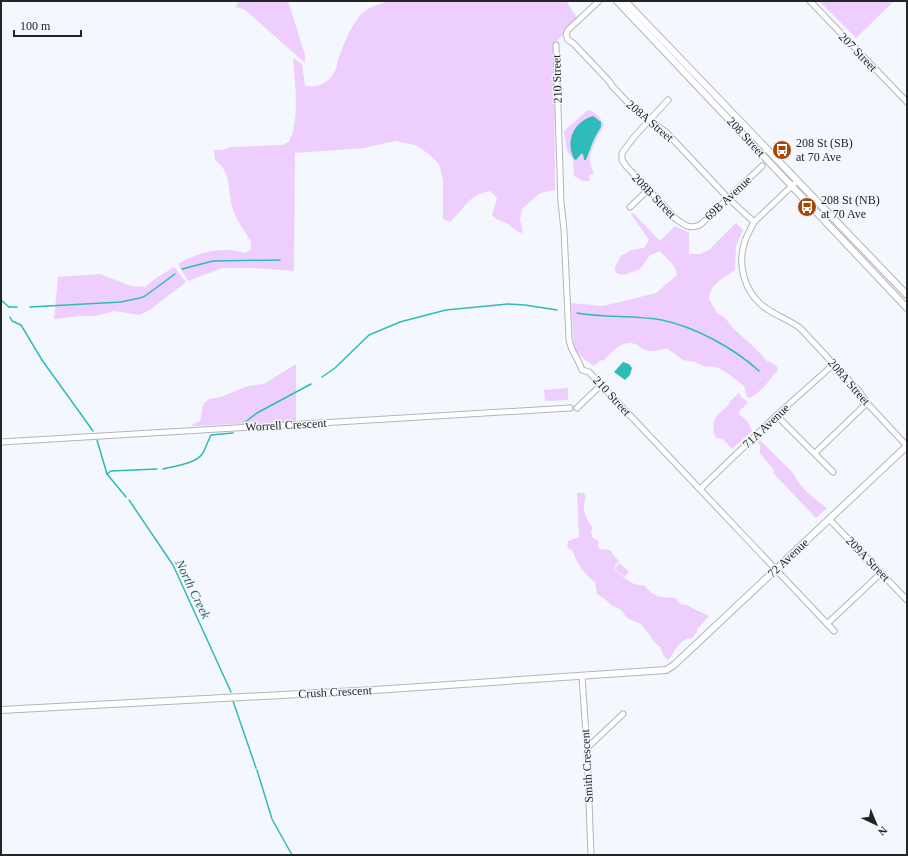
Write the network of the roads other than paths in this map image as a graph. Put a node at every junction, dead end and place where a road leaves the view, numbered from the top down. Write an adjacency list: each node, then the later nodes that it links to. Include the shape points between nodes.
1 (598, 1): 8 (street, 208A Street, via 568,30 566,36 631,106)
2 (617, 1): 11 (main road, 208 Street)
3 (625, 1): 10 (main road, 208 Street)
4 (810, 1): 7 (street, 207 Street)
5 (556, 45): 20 (street, 210 Street, via 561,202 570,345 582,370 589,372)
6 (668, 100): 8 (street)
7 (907, 102)
8 (650, 120): 12 (street, 208B Street, via 631,140 621,158); 13 (street, 208A Street, via 666,132)
9 (762, 166): 13 (street, 69B Avenue)
10 (797, 181): 11 (street); 17 (main road, 208 Street)
11 (792, 186): 15 (street); 18 (main road, 208 Street)
12 (648, 190): 14 (street); 16 (street, 208B Street, via 676,219 686,226)
13 (728, 198): 15 (street, 208A Street); 16 (street, 69B Avenue, via 710,217)
14 (630, 207)
15 (754, 222): 19 (street, 208A Street, via 745,241 742,259 742,270 753,296 763,306 791,321)
16 (693, 227)
17 (907, 295)
18 (907, 308)
19 (834, 364): 21 (street, 208A Street); 24 (street, 71A Avenue)
20 (601, 384): 23 (street); 29 (street, 210 Street)
21 (868, 403): 26 (street, 208A Street); 27 (street)
22 (570, 408): 25 (street, Worrell Crescent)
23 (577, 408)
24 (776, 416): 27 (street); 29 (street, 71A Avenue)
25 (1, 442)
26 (907, 446): 30 (main road, 72 Avenue)
27 (815, 453): 28 (street)
28 (832, 472)
29 (700, 489): 31 (street, 210 Street)
30 (829, 519): 31 (main road, 72 Avenue); 32 (street, 209A Street)
31 (776, 569): 34 (street, 210 Street); 36 (main road, 72 Avenue)
32 (882, 573): 33 (street, 209A Street); 34 (street)
33 (907, 600)
34 (827, 624): 35 (street, 210 Street)
35 (834, 630)
36 (669, 669): 37 (main road, Crush Crescent)
37 (582, 676): 38 (main road, Crush Crescent); 40 (street, Smith Crescent)
38 (1, 710)
39 (623, 714): 40 (street)
40 (587, 748): 41 (street, Smith Crescent)
41 (591, 855)

